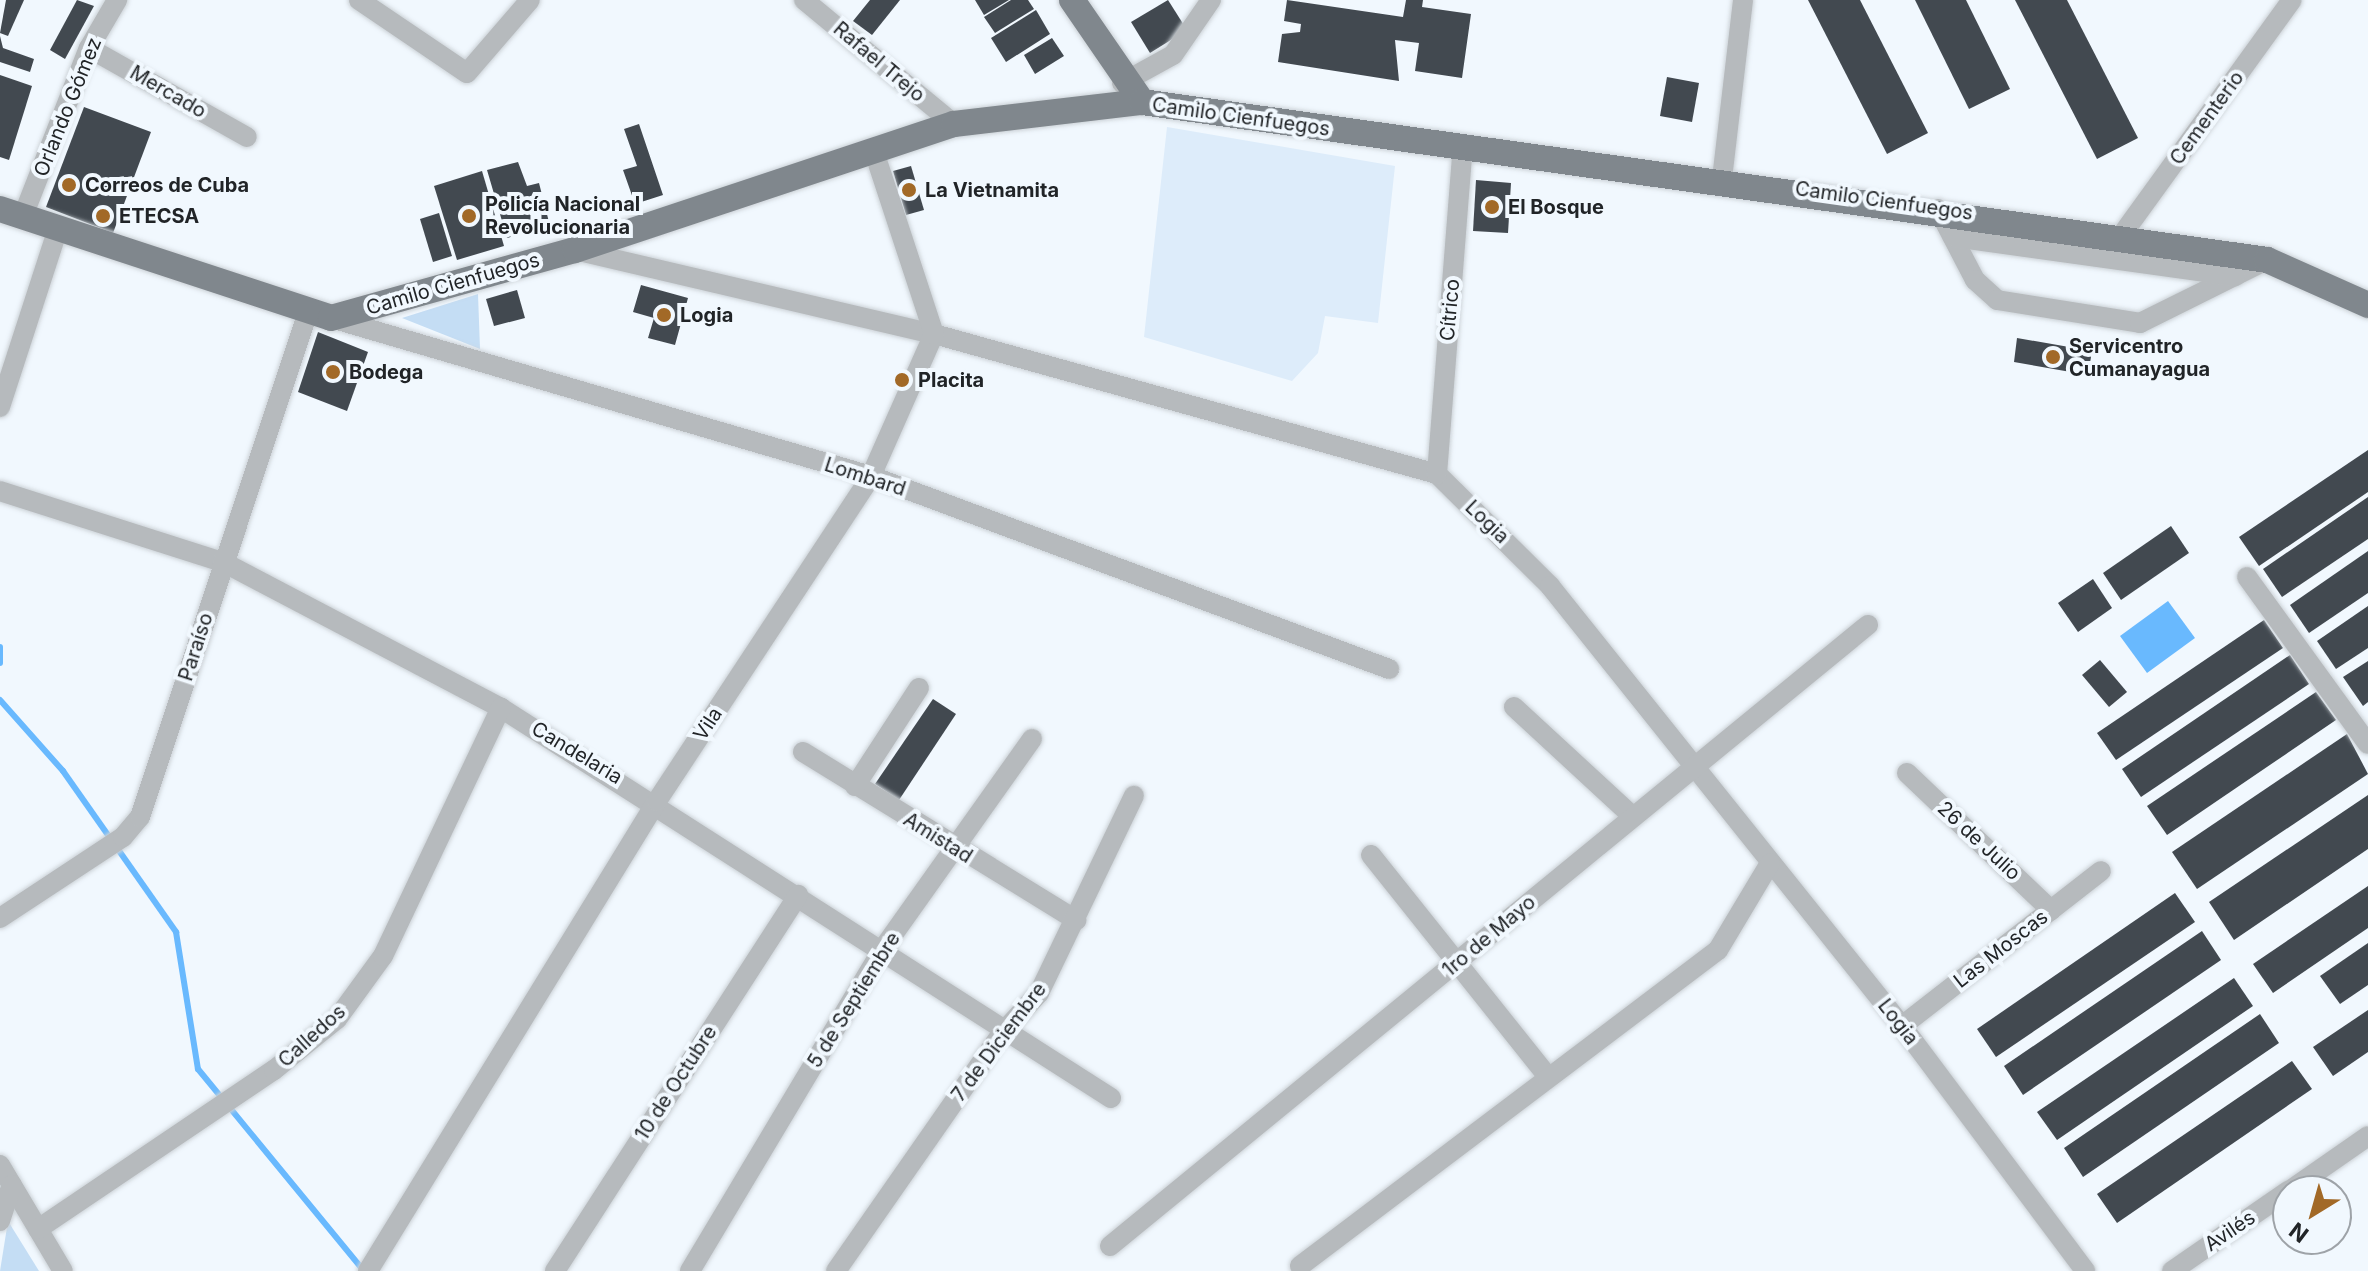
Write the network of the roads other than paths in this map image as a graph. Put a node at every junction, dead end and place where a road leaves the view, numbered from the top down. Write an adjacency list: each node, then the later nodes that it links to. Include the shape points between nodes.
1 (117, 0): 9 (street, Orlando Gómez)
2 (359, 0): 3 (street, via 467,73)
3 (530, 0)
4 (804, 0): 12 (street, Rafael Trejo)
5 (1072, 0): 10 (main road)
6 (1211, 0): 10 (street, via 1173,55)
7 (1743, 0): 16 (street)
8 (2292, 0): 20 (street, Cementerio)
9 (89, 48): 13 (street, Mercado); 18 (street, Orlando Gómez)
10 (1122, 83): 11 (main road)
11 (1142, 102): 12 (main road, Camilo Cienfuegos); 14 (main road, Camilo Cienfuegos)
12 (954, 124): 15 (main road, Camilo Cienfuegos)
13 (247, 137)
14 (1463, 147): 16 (main road, Camilo Cienfuegos); 29 (street, Cítrico)
15 (874, 151): 22 (main road, Camilo Cienfuegos); 27 (street)
16 (1722, 179): 17 (main road, Camilo Cienfuegos)
17 (1938, 209): 20 (main road, Camilo Cienfuegos); 21 (street)
18 (12, 212): 19 (main road)
19 (58, 228): 26 (main road); 28 (street)
20 (2121, 236): 23 (main road, Camilo Cienfuegos)
21 (1953, 237): 24 (street); 24 (street, via 1975,280 1997,300 2140,323)
22 (575, 250): 26 (main road, Camilo Cienfuegos); 27 (street, Logia)
23 (2267, 260): 24 (street); 25 (main road, Camilo Cienfuegos)
24 (2235, 276)
25 (2368, 305)
26 (320, 315): 30 (street, Lombard); 32 (street, Paraíso)
27 (934, 334): 29 (street, Logia); 30 (street, Vila)
28 (0, 407)
29 (1437, 474): 42 (street, Logia, via 1550,586)
30 (871, 476): 35 (street, Lombard); 46 (street, Vila)
31 (0, 491): 32 (street, Candelaria)
32 (223, 562): 38 (street, Candelaria); 54 (street, Paraíso, via 140,817 116,842)
33 (2247, 577): 40 (street)
34 (1868, 625): 42 (street, 1ro de Mayo)
35 (1389, 669)
36 (919, 688): 44 (street)
37 (1514, 707): 47 (street)
38 (501, 708): 46 (street, Candelaria); 68 (street, Calledos, via 383,956 337,1019 225,1104)
39 (1032, 739): 48 (street, 5 de Septiembre)
40 (2368, 744)
41 (803, 752): 44 (street, Amistad)
42 (1693, 768): 47 (street, 1ro de Mayo); 50 (street, Logia)
43 (1907, 773): 53 (street, 26 de Julio)
44 (855, 786): 48 (street, Amistad)
45 (1134, 796): 55 (street, 7 de Diciembre)
46 (657, 801): 52 (street, Candelaria); 71 (street, Vila)
47 (1632, 816): 57 (street, 1ro de Mayo)
48 (954, 849): 55 (street, Amistad); 56 (street, 5 de Septiembre)
49 (1371, 855): 57 (street)
50 (1770, 863): 58 (street, Logia); 60 (street, via 1718,950)
51 (2101, 871): 53 (street, Las Moscas)
52 (798, 895): 56 (street, Candelaria); 73 (street, 10 de Octubre)
53 (2051, 910): 58 (street, Las Moscas)
54 (0, 918)
55 (1076, 920): 59 (street, 7 de Diciembre, via 1039,993)
56 (882, 950): 59 (street, Candelaria); 74 (street, 5 de Septiembre)
57 (1456, 964): 60 (street); 69 (street, 1ro de Mayo)
58 (1902, 1026): 76 (street, Logia)
59 (1003, 1032): 61 (street, Candelaria); 75 (street, 7 de Diciembre)
60 (1548, 1077): 70 (street)
61 (1111, 1098)
62 (2368, 1136): 64 (street, Avilés)
63 (0, 1165): 65 (street)
64 (2311, 1175)
65 (12, 1185): 67 (street); 68 (street)
66 (2272, 1202): 77 (street, Avilés)
67 (0, 1221)
68 (38, 1229): 72 (street)
69 (1110, 1246)
70 (1300, 1266)
71 (369, 1268)
72 (63, 1271)
73 (555, 1271)
74 (690, 1271)
75 (836, 1271)
76 (2085, 1271)
77 (2172, 1271)

